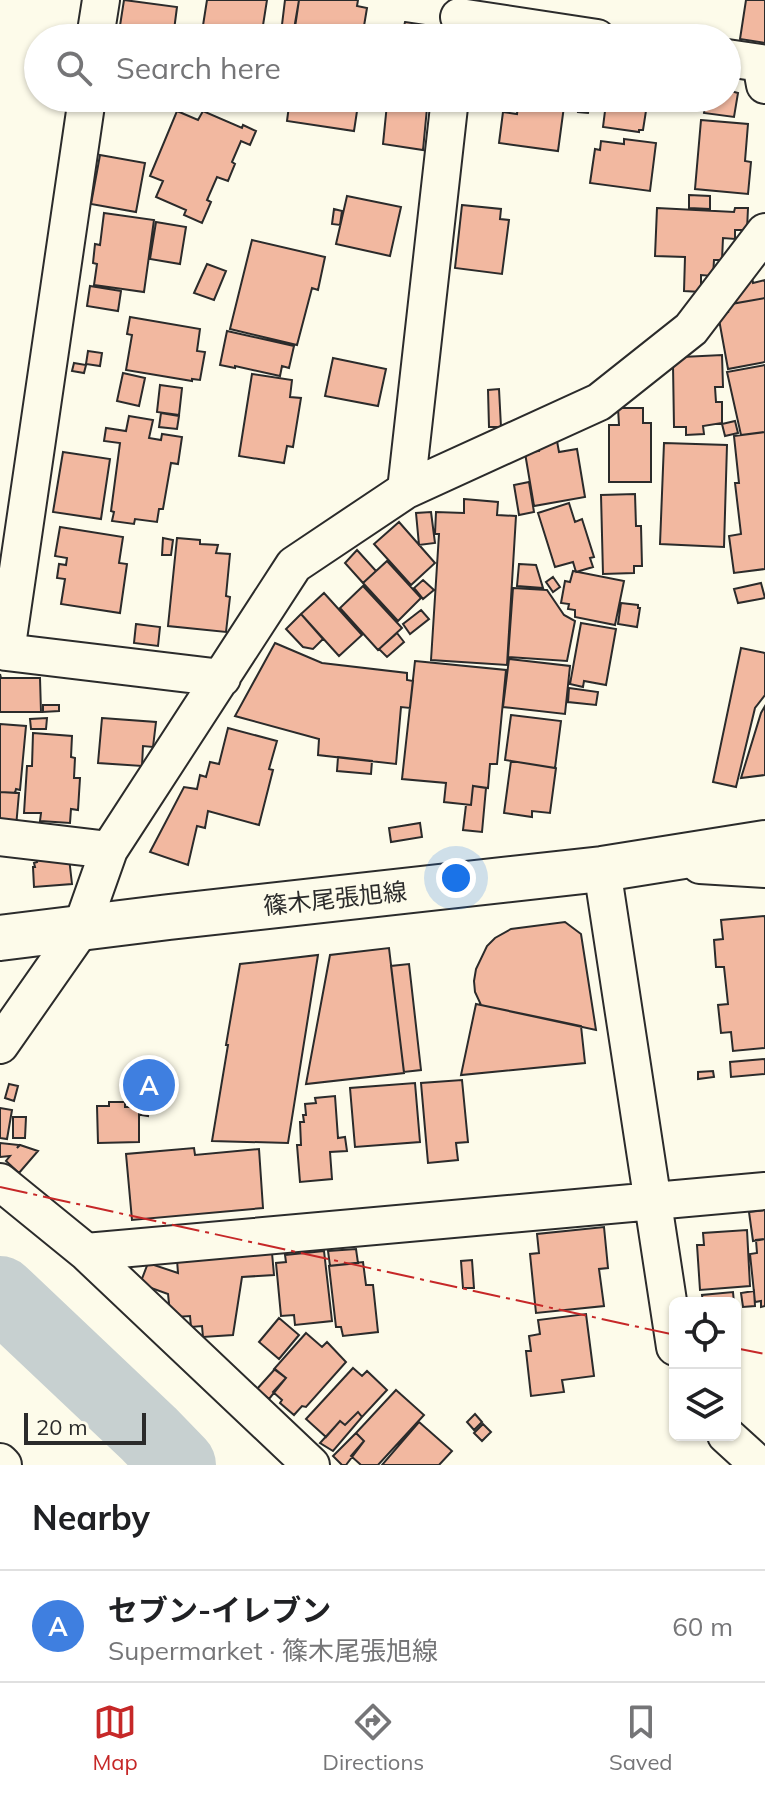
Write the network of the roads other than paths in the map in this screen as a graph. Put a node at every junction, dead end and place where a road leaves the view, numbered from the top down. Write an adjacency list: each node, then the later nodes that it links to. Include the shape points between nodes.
1 (101, 0): 3 (street)
2 (459, 18): 4 (street)
3 (97, 24)
4 (500, 24)
5 (741, 60): 6 (street, via 761,63)
6 (765, 85)
7 (85, 112): 11 (street)
8 (448, 112): 10 (street)
9 (765, 232): 10 (street, via 691,329 599,402)
10 (406, 490): 12 (street, via 294,565)
11 (3, 652): 12 (street)
12 (222, 678): 16 (street)
13 (765, 824): 17 (street)
14 (0, 837): 16 (street)
15 (765, 843): 17 (main road, 篠木尾張旭線)
16 (109, 850): 20 (street)
17 (654, 862): 18 (main road, 篠木尾張旭線); 19 (street)
18 (602, 869): 20 (main road, 篠木尾張旭線); 25 (street)
19 (765, 869)
20 (81, 929): 21 (main road, 篠木尾張旭線); 22 (street)
21 (0, 938)
22 (0, 1045)
23 (0, 1182): 26 (street)
24 (765, 1191): 25 (street)
25 (652, 1201): 26 (street); 27 (street)
26 (86, 1252): 29 (street)
27 (669, 1309)
28 (733, 1441): 30 (street)
29 (311, 1465)
30 (759, 1465)

